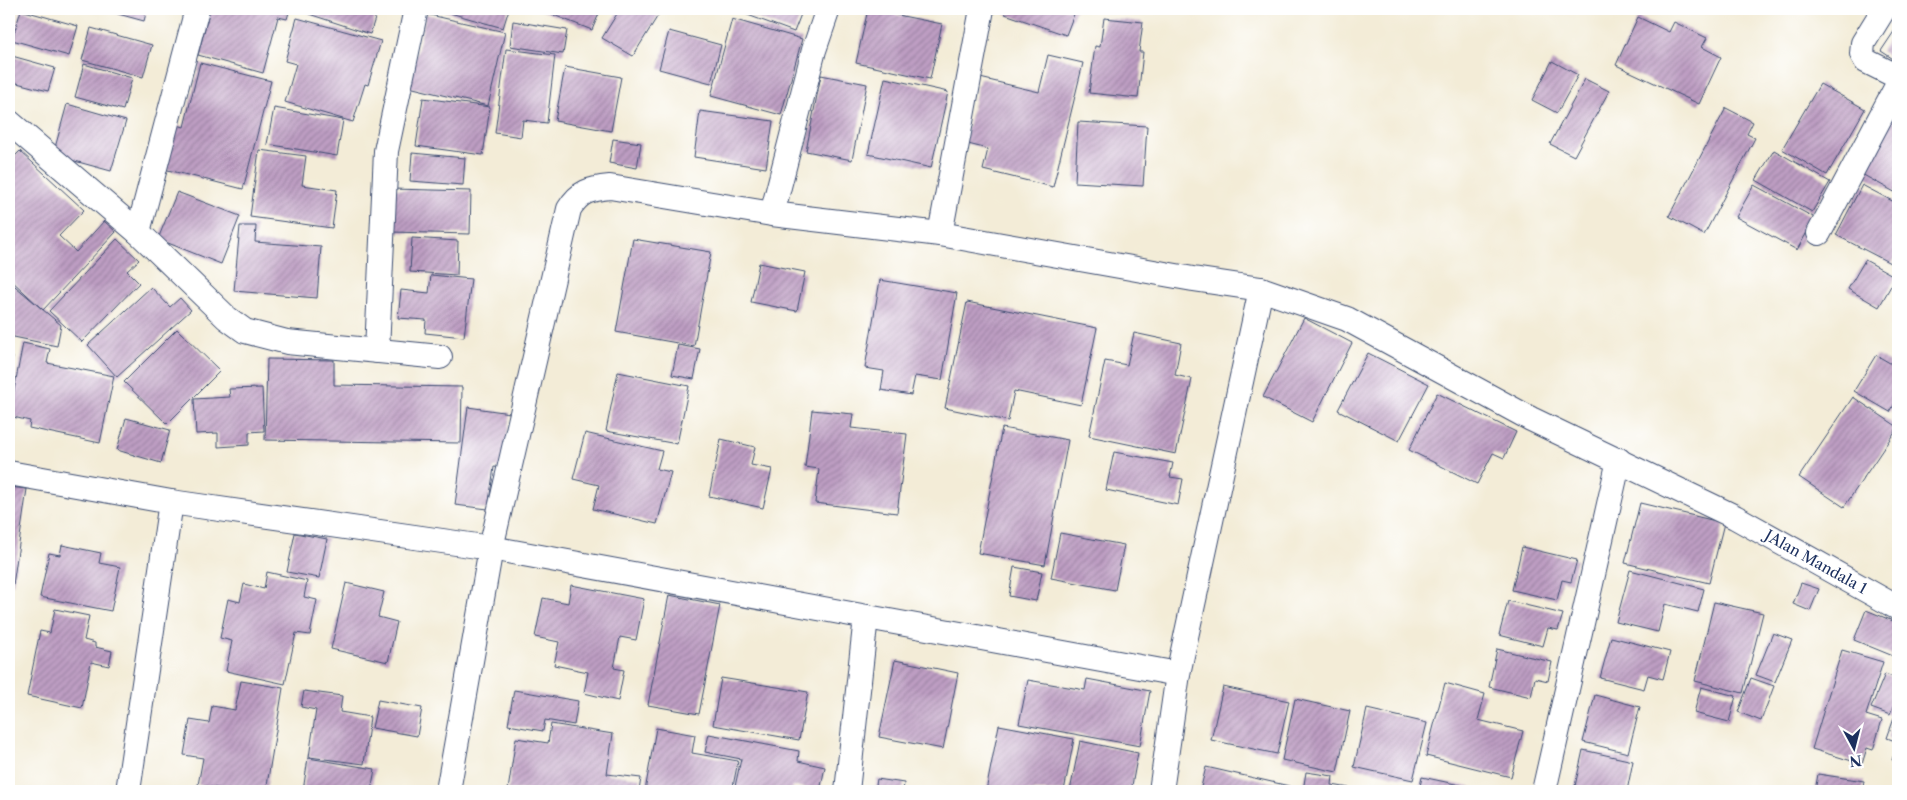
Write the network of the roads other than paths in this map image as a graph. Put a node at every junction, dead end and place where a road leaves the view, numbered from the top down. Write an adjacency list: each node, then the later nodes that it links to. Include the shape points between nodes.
1 (197, 9): 10 (street)
2 (416, 9): 14 (street, via 386,151)
3 (828, 9): 9 (street, via 814,50)
4 (982, 9): 11 (street)
5 (1884, 9): 6 (street, via 1863,43 1862,54 1866,61)
6 (1898, 77)
7 (1898, 84): 12 (street)
8 (9, 122): 10 (street)
9 (772, 214): 11 (street, JAlan Mandala 1); 19 (street, JAlan Mandala 1, via 610,187 590,189 576,196 569,209)
10 (138, 232): 14 (street, via 227,318 245,331 287,342)
11 (940, 234): 13 (street, JAlan Mandala 1)
12 (1819, 234)
13 (1261, 289): 16 (street, JAlan Mandala 1, via 1347,319 1531,419); 22 (street)
14 (377, 351): 15 (street)
15 (440, 357)
16 (1619, 460): 20 (street, JAlan Mandala 1, via 1735,517); 27 (street)
17 (9, 473): 18 (street)
18 (171, 502): 19 (street); 23 (street)
19 (491, 548): 21 (street); 24 (street, JAlan Mandala 1)
20 (1898, 608)
21 (866, 617): 22 (street); 25 (street)
22 (1178, 674): 26 (street)
23 (128, 791)
24 (448, 791)
25 (847, 791)
26 (1160, 791)
27 (1544, 791)

